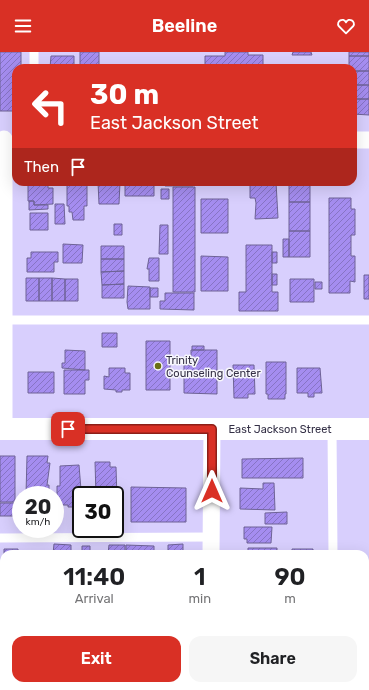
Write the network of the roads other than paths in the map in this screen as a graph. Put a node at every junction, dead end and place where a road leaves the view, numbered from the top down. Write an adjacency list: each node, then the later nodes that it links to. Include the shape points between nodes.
1 (34, 52): 2 (lane)
2 (34, 64)
3 (7, 139): 6 (street)
4 (357, 140): 5 (street)
5 (369, 140)
6 (4, 320): 7 (lane); 8 (street)
7 (369, 320)
8 (2, 429): 9 (main road, East Jackson Street)
9 (212, 429): 10 (main road, East Jackson Street); 12 (street)
10 (332, 429): 11 (main road, East Jackson Street); 15 (lane)
11 (369, 429)
12 (211, 537): 13 (lane); 14 (street)
13 (0, 538)
14 (211, 550)
15 (333, 550)

